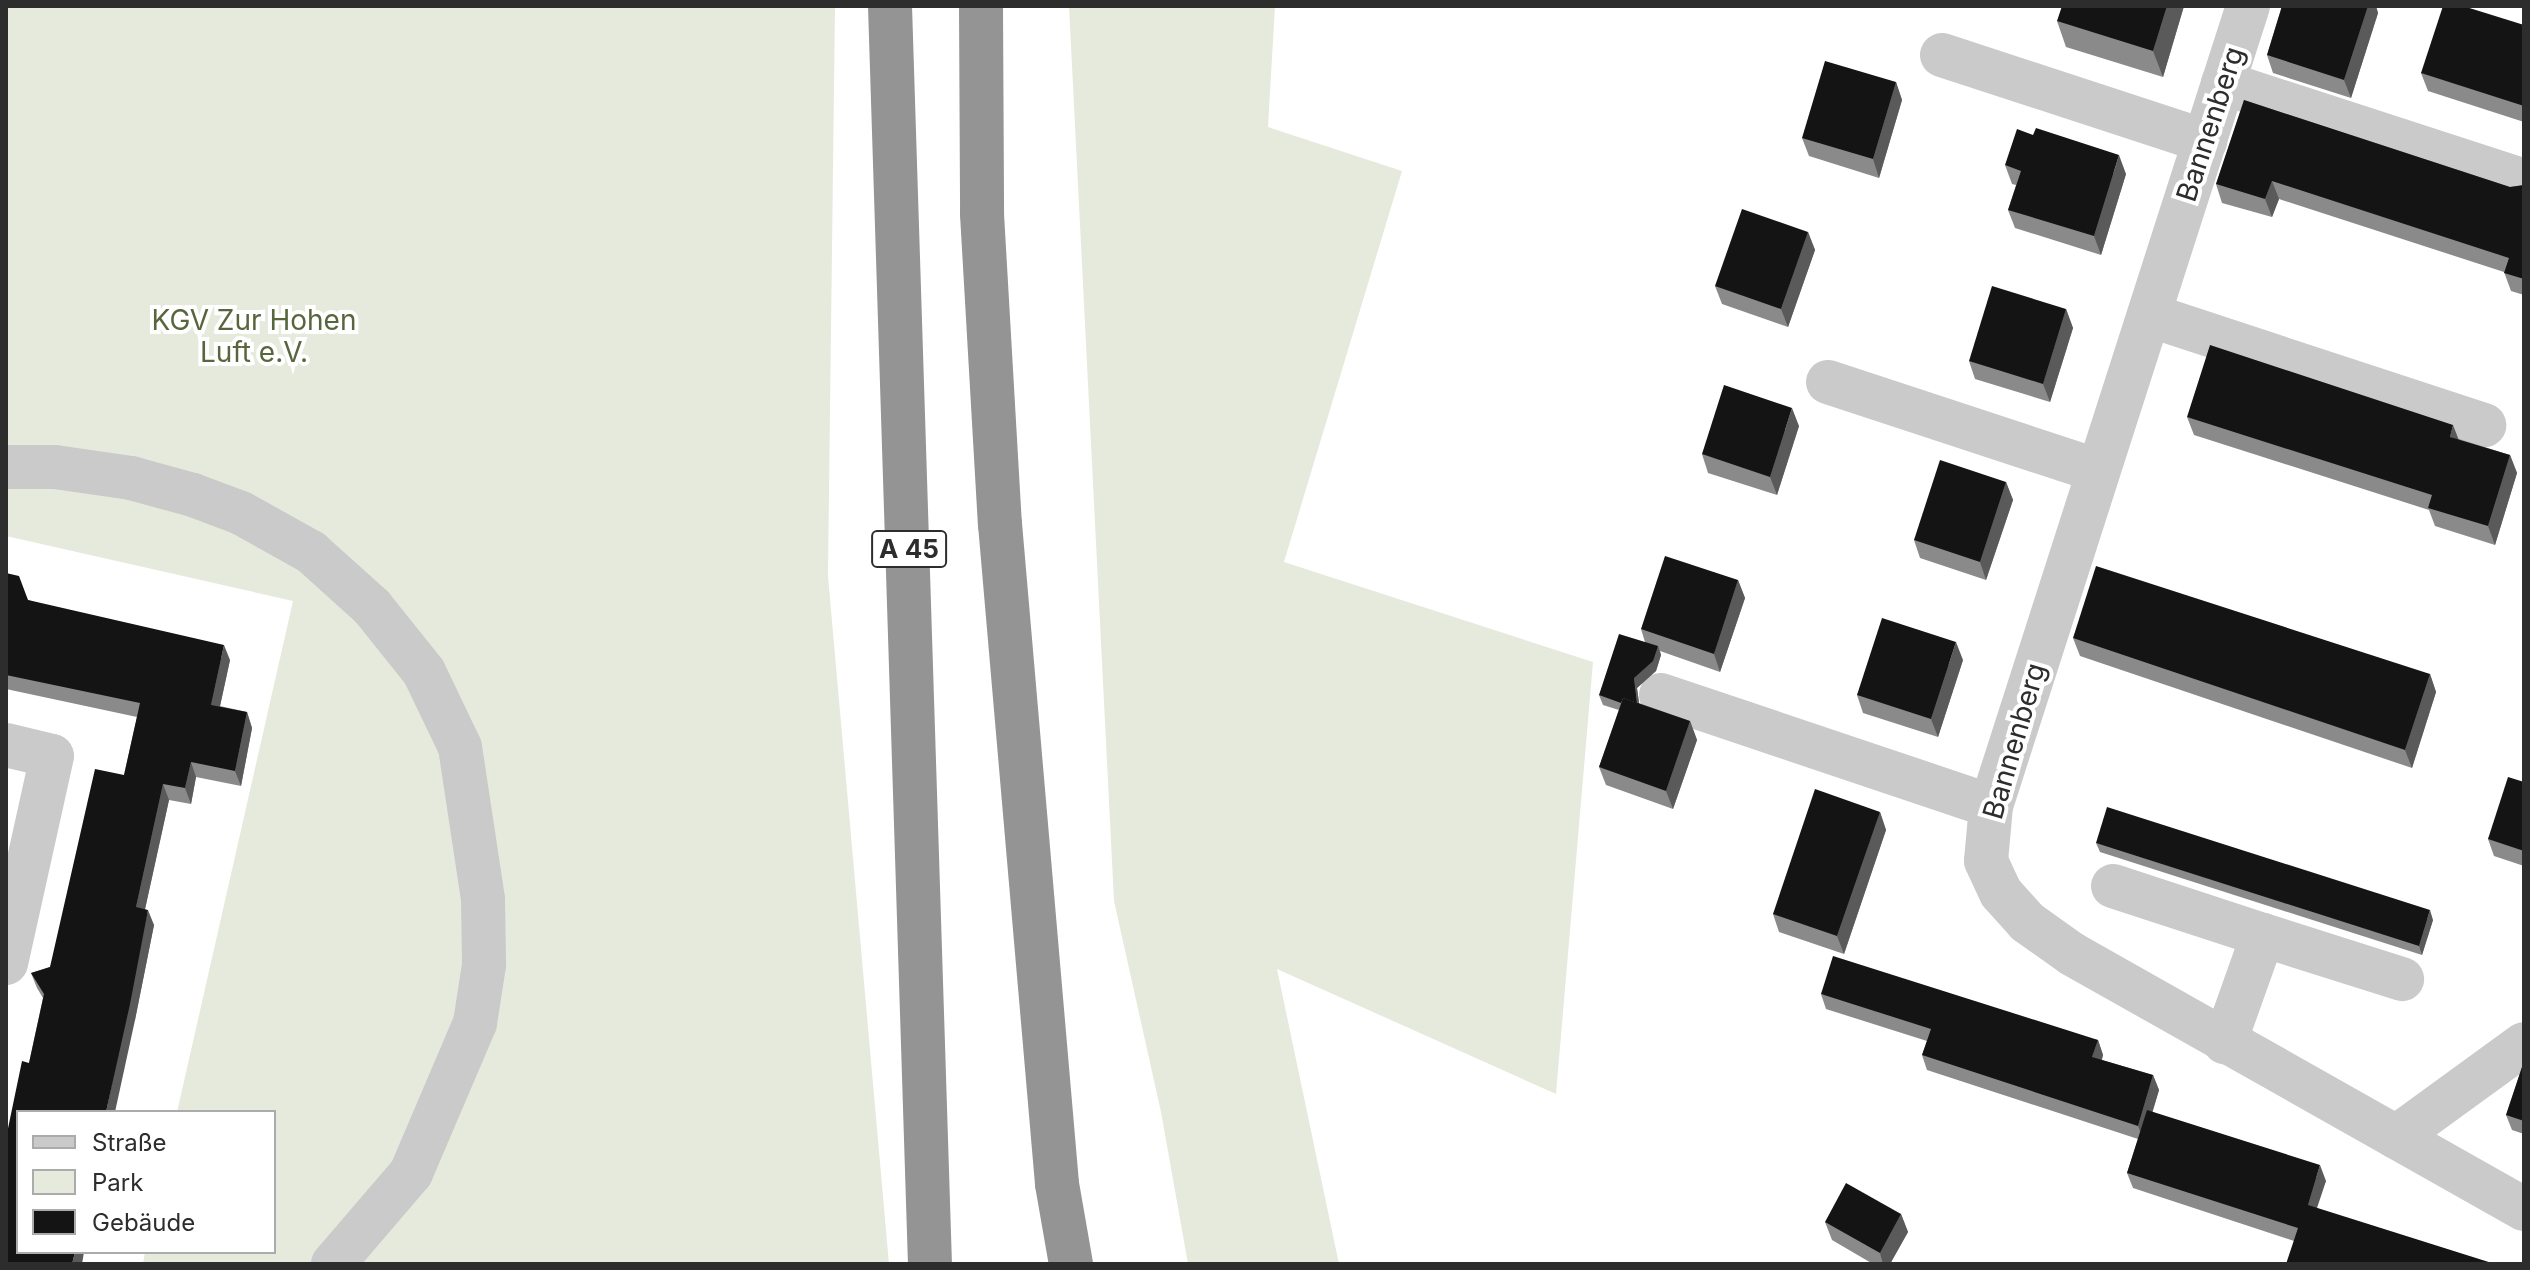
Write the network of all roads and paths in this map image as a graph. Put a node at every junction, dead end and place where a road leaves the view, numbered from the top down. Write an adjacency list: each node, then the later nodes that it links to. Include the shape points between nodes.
1 (890, 6): 22 (highway, A 45)
2 (981, 6): 28 (highway, via 982,214 1000,524 1057,1184)
3 (2248, 6): 5 (street, Bannenberg)
4 (1942, 55): 6 (street)
5 (2223, 83): 6 (street, Bannenberg); 7 (street)
6 (2205, 141): 8 (street, Bannenberg)
7 (2524, 181)
8 (2149, 315): 10 (street); 12 (street, Bannenberg)
9 (1828, 382): 12 (street)
10 (2484, 425)
11 (6, 467): 25 (street, via 55,467 131,478 193,495 241,513 311,552 372,607 424,672 460,747 483,899 484,965 475,1023 411,1173)
12 (2098, 471): 15 (street, Bannenberg)
13 (1661, 695): 15 (street)
14 (6, 745): 18 (street, via 52,756)
15 (1991, 806): 20 (street, Bannenberg, via 1986,861 2001,893 2027,922 2072,954)
16 (2113, 886): 17 (street)
17 (2263, 935): 19 (street); 20 (street)
18 (6, 963)
19 (2402, 979)
20 (2225, 1042): 23 (street, Bannenberg)
21 (2524, 1044): 23 (street)
22 (927, 1092): 26 (highway); 27 (highway, A 45)
23 (2396, 1137): 24 (street, Bannenberg)
24 (2524, 1209)
25 (333, 1264)
26 (930, 1264)
27 (960, 1264)
28 (1071, 1264)

